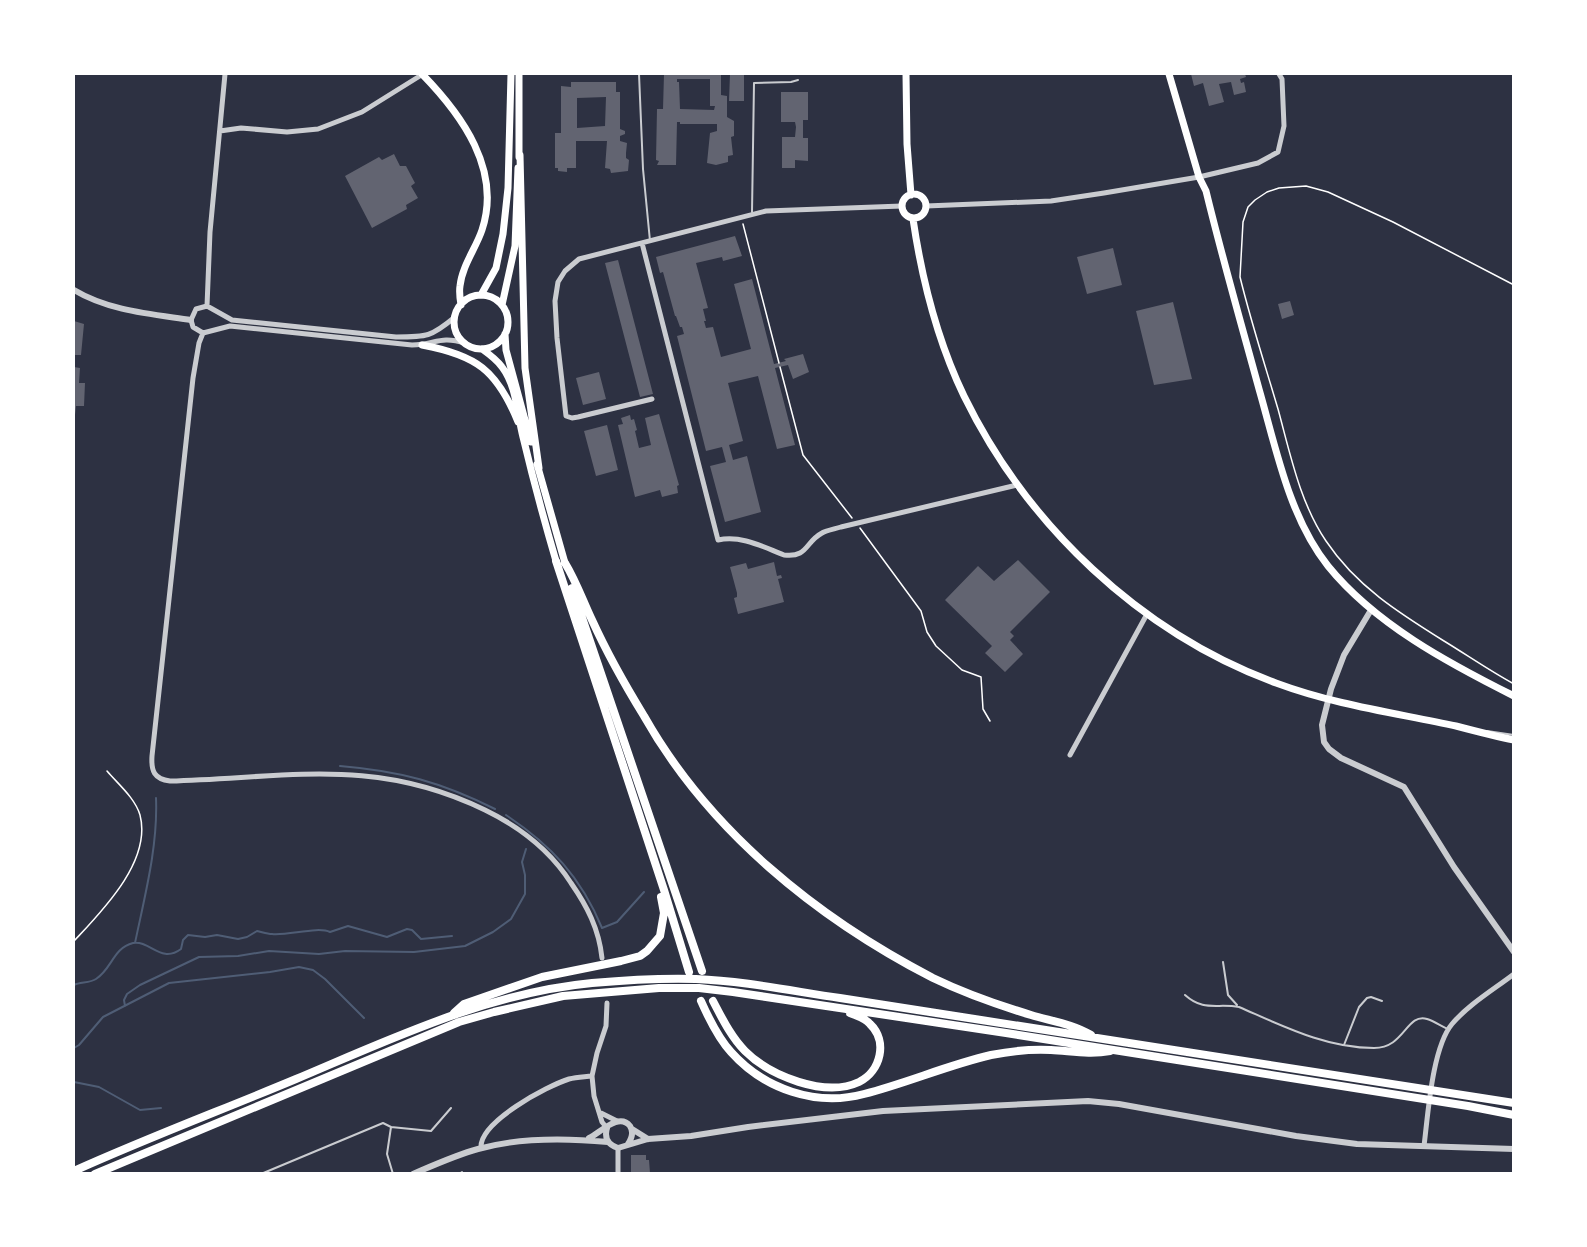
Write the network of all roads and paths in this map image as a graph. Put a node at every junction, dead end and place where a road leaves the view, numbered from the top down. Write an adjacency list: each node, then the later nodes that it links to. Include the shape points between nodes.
1 (225, 74): 10 (street)
2 (423, 74): 10 (street, via 362,112 318,129); 24 (main road, via 452,108 485,172 487,210 463,273)
3 (511, 74): 23 (main road, via 503,234 496,268)
4 (519, 74): 11 (main road)
5 (639, 74): 19 (lane)
6 (906, 74): 13 (main road)
7 (1169, 74): 12 (main road)
8 (1280, 74): 12 (street, via 1284,126 1278,152 1258,163)
9 (798, 80): 16 (lane, via 754,83)
10 (220, 131): 26 (street)
11 (520, 155): 25 (main road, via 515,246); 40 (main road, via 525,368)
12 (1199, 177): 15 (street, via 1051,201); 44 (main road, via 1296,508 1327,564)
13 (911, 195): 14 (main road); 15 (main road, via 920,196)
14 (902, 206): 16 (street); 18 (main road)
15 (926, 206): 18 (main road)
16 (752, 214): 17 (street)
17 (741, 217): 19 (street); 36 (path)
18 (913, 219): 41 (main road, via 928,298 949,360 979,424)
19 (650, 241): 20 (street)
20 (642, 243): 38 (street, via 579,259 566,271 558,282 555,301 556,338 568,418); 42 (street, via 718,540 740,539 792,556 805,551 821,534)
21 (1514, 285): 46 (path, via 1387,219 1306,186 1267,192 1248,207 1244,217 1240,277 1293,464 1309,509 1326,541 1379,598)
22 (74, 290): 29 (street, via 124,310)
23 (481, 295): 24 (main road); 25 (main road)
24 (461, 304): 28 (main road)
25 (502, 305): 32 (main road, via 507,314)
26 (207, 306): 27 (street); 29 (street, via 196,309)
27 (215, 311): 28 (street, via 232,320 396,337 436,333); 30 (street, via 218,320)
28 (455, 317): 33 (main road, via 458,336)
29 (191, 320): 31 (street, via 196,330)
30 (214, 329): 31 (street); 34 (street, via 230,326)
31 (203, 333): 58 (street, via 193,378 153,773 170,781 278,774 369,776 423,786 459,799 514,826 552,857 591,916)
32 (505, 334): 35 (main road, via 491,347); 40 (main road)
33 (465, 343): 34 (street, via 444,339); 35 (main road)
34 (422, 345): 39 (main road, via 452,351 483,368 499,384)
35 (482, 349): 39 (main road, via 502,367 510,381)
36 (779, 363)
37 (780, 367): 42 (path, via 803,455)
38 (652, 399)
39 (521, 430): 43 (main road)
40 (539, 468): 43 (main road)
41 (1017, 485): 42 (street); 45 (main road, via 1078,555)
42 (856, 524): 49 (path, via 921,611 936,646 962,670 981,677 983,709)
43 (560, 562): 55 (highway); 60 (highway); 72 (highway, via 573,575 592,621 645,719 709,807 755,855 838,921 936,979)
44 (1371, 610): 47 (main road); 48 (street, via 1344,655)
45 (1147, 614): 48 (main road, via 1221,659); 53 (street)
46 (1514, 684)
47 (1514, 696)
48 (1327, 700): 50 (main road); 57 (street, via 1322,734 1329,749 1341,759 1404,787)
49 (990, 720)
50 (1456, 726): 51 (lane); 52 (main road)
51 (1514, 735)
52 (1514, 740)
53 (1070, 755)
54 (107, 771): 56 (path, via 140,815 138,851 107,906)
55 (660, 876): 61 (highway); 70 (highway, via 664,922 660,936 647,951 631,959 557,972 526,982 464,1004)
56 (74, 941)
57 (1514, 952)
58 (602, 958)
59 (1223, 962): 68 (lane, via 1228,995)
60 (702, 971)
61 (689, 972)
62 (1514, 974): 71 (street)
63 (1185, 995): 68 (lane, via 1202,1006)
64 (701, 1001): 74 (highway, via 723,1042 747,1067 779,1087 820,1098 864,1094 1013,1052 1095,1054)
65 (713, 1001): 69 (highway, via 735,1039 753,1058 796,1081 827,1087 859,1082 875,1068 880,1057 879,1037 872,1025)
66 (1382, 1001): 73 (lane, via 1371,997 1362,1002)
67 (607, 1002): 75 (street, via 606,1026)
68 (1239, 1007): 73 (lane, via 1318,1040)
69 (839, 1008): 74 (highway); 92 (highway, via 689,988 592,993 528,1004 459,1022)
70 (452, 1015): 72 (highway, via 521,995 591,983 698,980); 94 (highway)
71 (1448, 1029): 73 (lane, via 1420,1018 1391,1044 1376,1048); 88 (street, via 1437,1060)
72 (1097, 1038): 76 (highway)
73 (1344, 1045)
74 (1118, 1050): 79 (highway)
75 (592, 1076): 78 (street); 89 (street, via 559,1083 522,1102 489,1130 480,1142)
76 (1514, 1103)
77 (451, 1108): 81 (lane, via 432,1131)
78 (601, 1113): 80 (street); 82 (street)
79 (1514, 1115)
80 (617, 1121): 82 (street); 83 (street, via 626,1122)
81 (391, 1127): 93 (lane, via 379,1124); 99 (lane, via 387,1154)
82 (607, 1128): 84 (street); 86 (street)
83 (632, 1129): 85 (street); 87 (street)
84 (588, 1138): 86 (street); 89 (street)
85 (648, 1139): 87 (street); 88 (street, via 883,1111 1088,1101 1296,1136 1356,1144)
86 (608, 1142): 90 (street)
87 (627, 1146): 90 (street)
88 (1424, 1146): 91 (street)
89 (481, 1148): 100 (street)
90 (618, 1148): 101 (street)
91 (1514, 1149)
92 (118, 1164): 96 (highway); 97 (highway)
93 (276, 1167): 95 (lane); 98 (lane)
94 (74, 1169)
95 (278, 1172)
96 (94, 1173)
97 (105, 1173)
98 (261, 1173)
99 (393, 1173)
100 (413, 1173)
101 (618, 1173)

